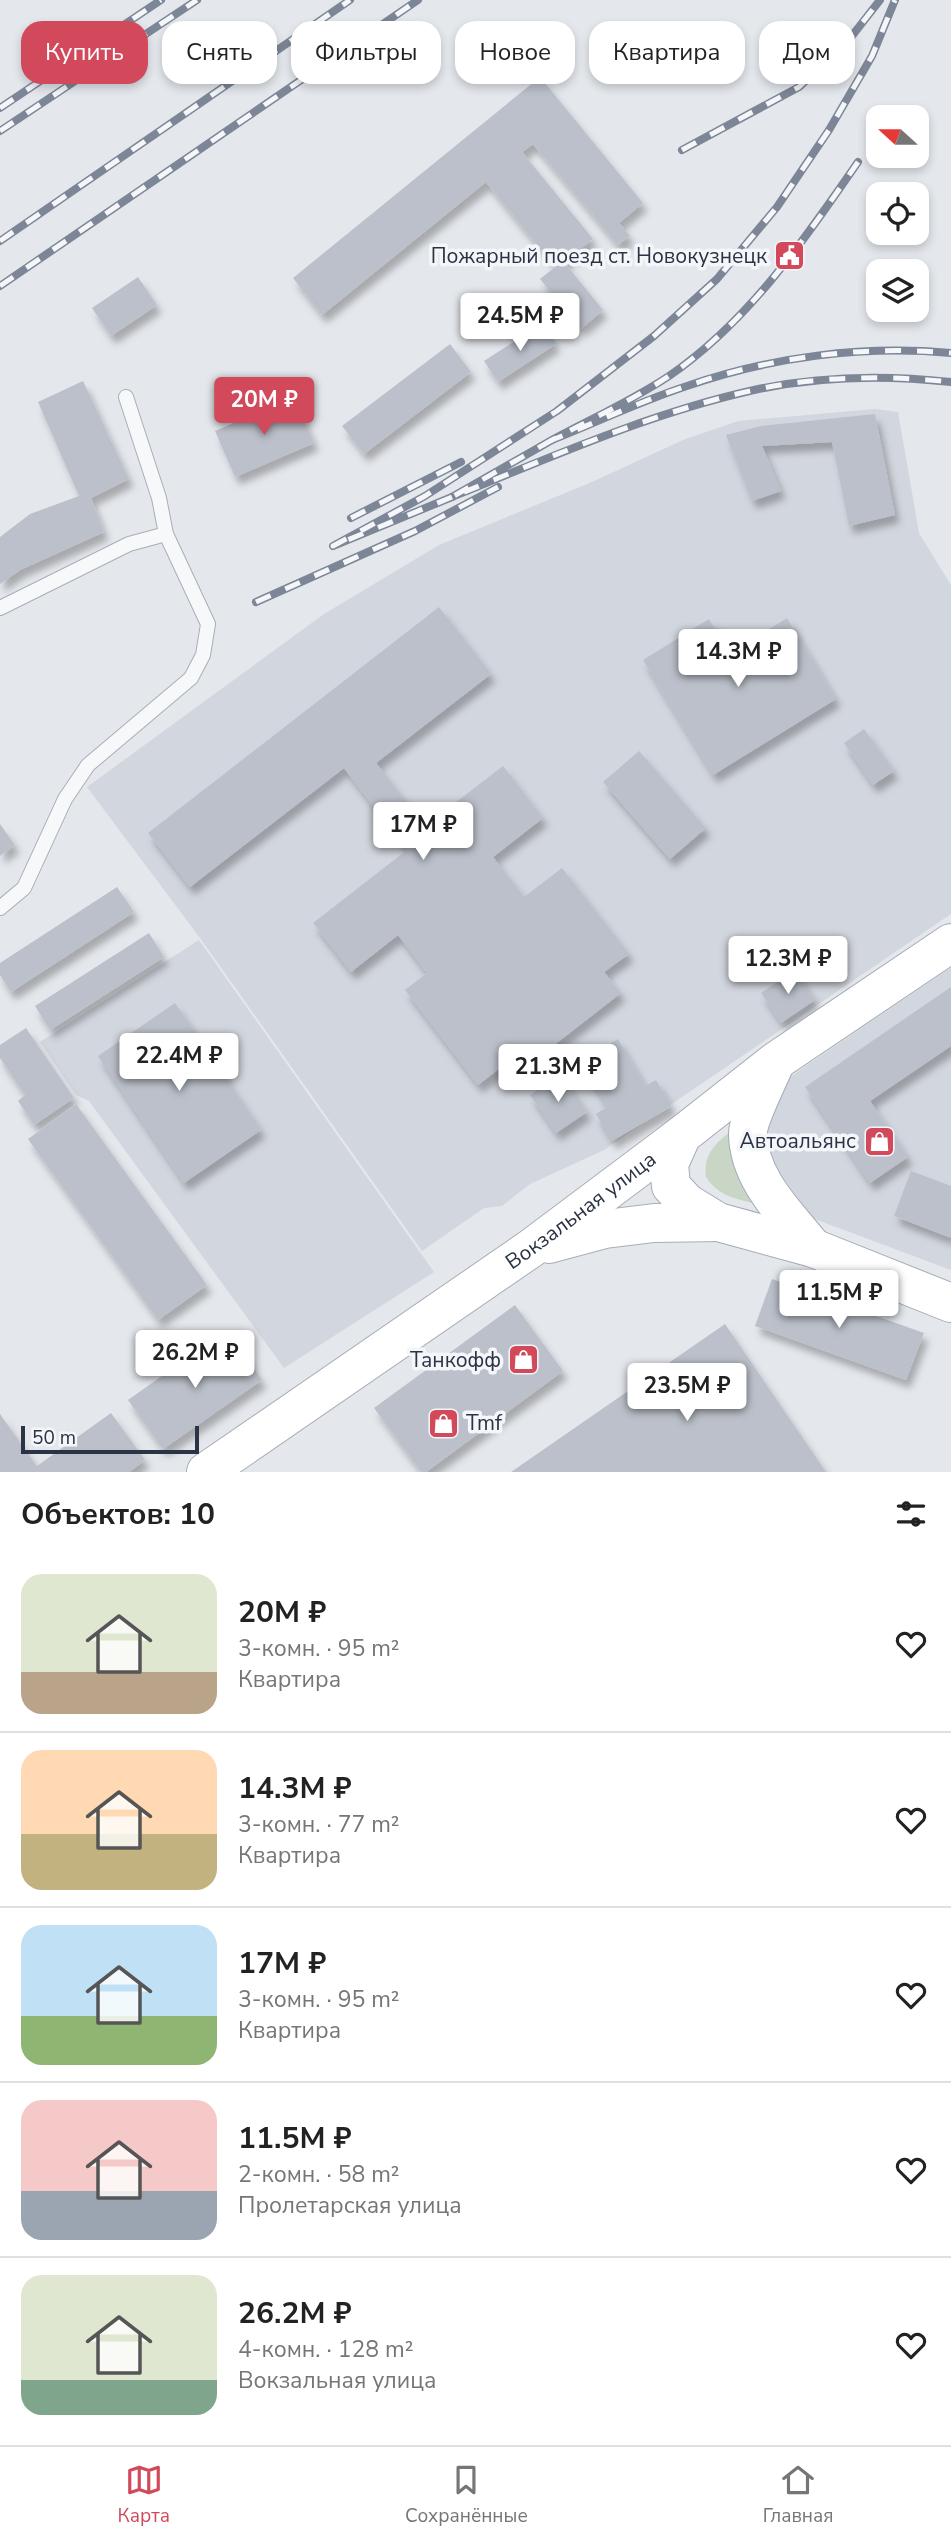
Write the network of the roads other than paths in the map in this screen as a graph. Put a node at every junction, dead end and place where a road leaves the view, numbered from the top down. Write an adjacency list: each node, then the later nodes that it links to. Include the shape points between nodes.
1 (126, 397): 2 (lane)
2 (166, 534): 3 (lane, via 129,544); 4 (lane, via 208,624 203,655 191,678 88,765 65,799 24,888)
3 (0, 608)
4 (0, 908)
5 (951, 943): 6 (main road, Вокзальная улица)
6 (776, 1061): 7 (main road, Вокзальная улица); 9 (main road, via 748,1131 752,1159 764,1185)
7 (682, 1135): 8 (main road, via 669,1164 671,1186 687,1203); 10 (main road, Вокзальная улица)
8 (718, 1222): 9 (main road); 10 (main road, via 605,1229)
9 (813, 1248): 11 (main road)
10 (530, 1249): 12 (main road, Вокзальная улица)
11 (951, 1303)
12 (206, 1472)

